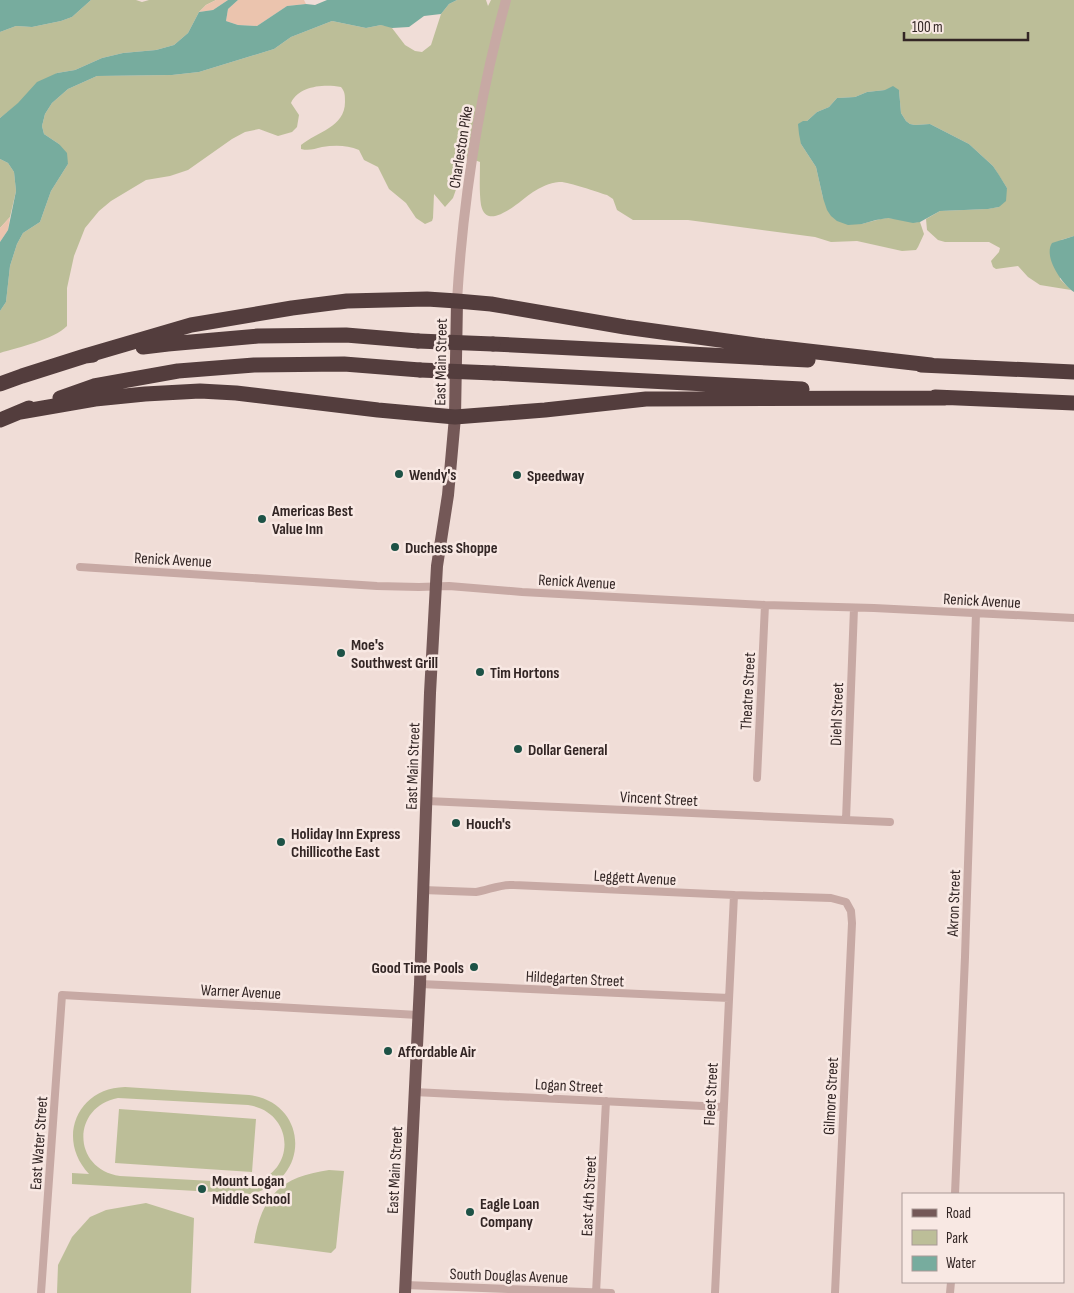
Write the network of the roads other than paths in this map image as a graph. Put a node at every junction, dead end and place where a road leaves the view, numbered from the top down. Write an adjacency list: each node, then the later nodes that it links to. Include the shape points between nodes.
1 (506, 0): 2 (street, Charleston Pike, via 488,72 471,170)
2 (457, 301): 3 (highway, via 347,301 292,308 191,325); 4 (highway, via 764,346); 10 (main road, East Main Street)
3 (85, 356): 4 (highway, bridge, via 258,336 346,335 742,358); 6 (highway)
4 (932, 365): 5 (highway)
5 (1074, 372)
6 (0, 384)
7 (945, 398): 8 (highway); 9 (highway, bridge, via 344,364 254,365 178,371 94,386); 10 (highway, via 646,400)
8 (1074, 403)
9 (20, 412): 10 (highway, via 95,399 200,392 236,393); 11 (highway)
10 (455, 417): 13 (main road, East Main Street)
11 (0, 420)
12 (80, 567): 13 (street, Renick Avenue, via 377,586)
13 (436, 586): 14 (street, Renick Avenue); 19 (main road, East Main Street)
14 (765, 605): 15 (street, Renick Avenue); 18 (street, Theatre Street)
15 (854, 608): 16 (street, Renick Avenue); 20 (street, Diehl Street)
16 (976, 613): 17 (street, Renick Avenue); 32 (street, Akron Street)
17 (1074, 618)
18 (757, 778)
19 (427, 801): 20 (street, Vincent Street); 22 (main road, East Main Street)
20 (846, 820): 21 (street, Vincent Street)
21 (890, 822)
22 (423, 890): 23 (street, Leggett Avenue, via 476,892 514,885); 25 (main road, East Main Street)
23 (734, 896): 24 (street, Leggett Avenue, via 831,898); 27 (street, Fleet Street)
24 (846, 902): 38 (street, Gilmore Street, via 852,911 852,922)
25 (420, 984): 27 (street, Hildegarten Street); 28 (main road, East Main Street)
26 (62, 994): 28 (street, Warner Avenue); 34 (street, East Water Street)
27 (729, 998): 31 (street, Fleet Street)
28 (418, 1015): 29 (main road, East Main Street)
29 (414, 1092): 30 (street, Logan Street); 33 (main road, East Main Street)
30 (606, 1101): 31 (street, Logan Street); 35 (street, East 4th Street)
31 (723, 1107): 37 (street, Fleet Street)
32 (955, 1193)
33 (405, 1289): 35 (street, South Douglas Avenue)
34 (41, 1293)
35 (596, 1293): 36 (street, South Douglas Avenue)
36 (611, 1293)
37 (715, 1293)
38 (835, 1293)

